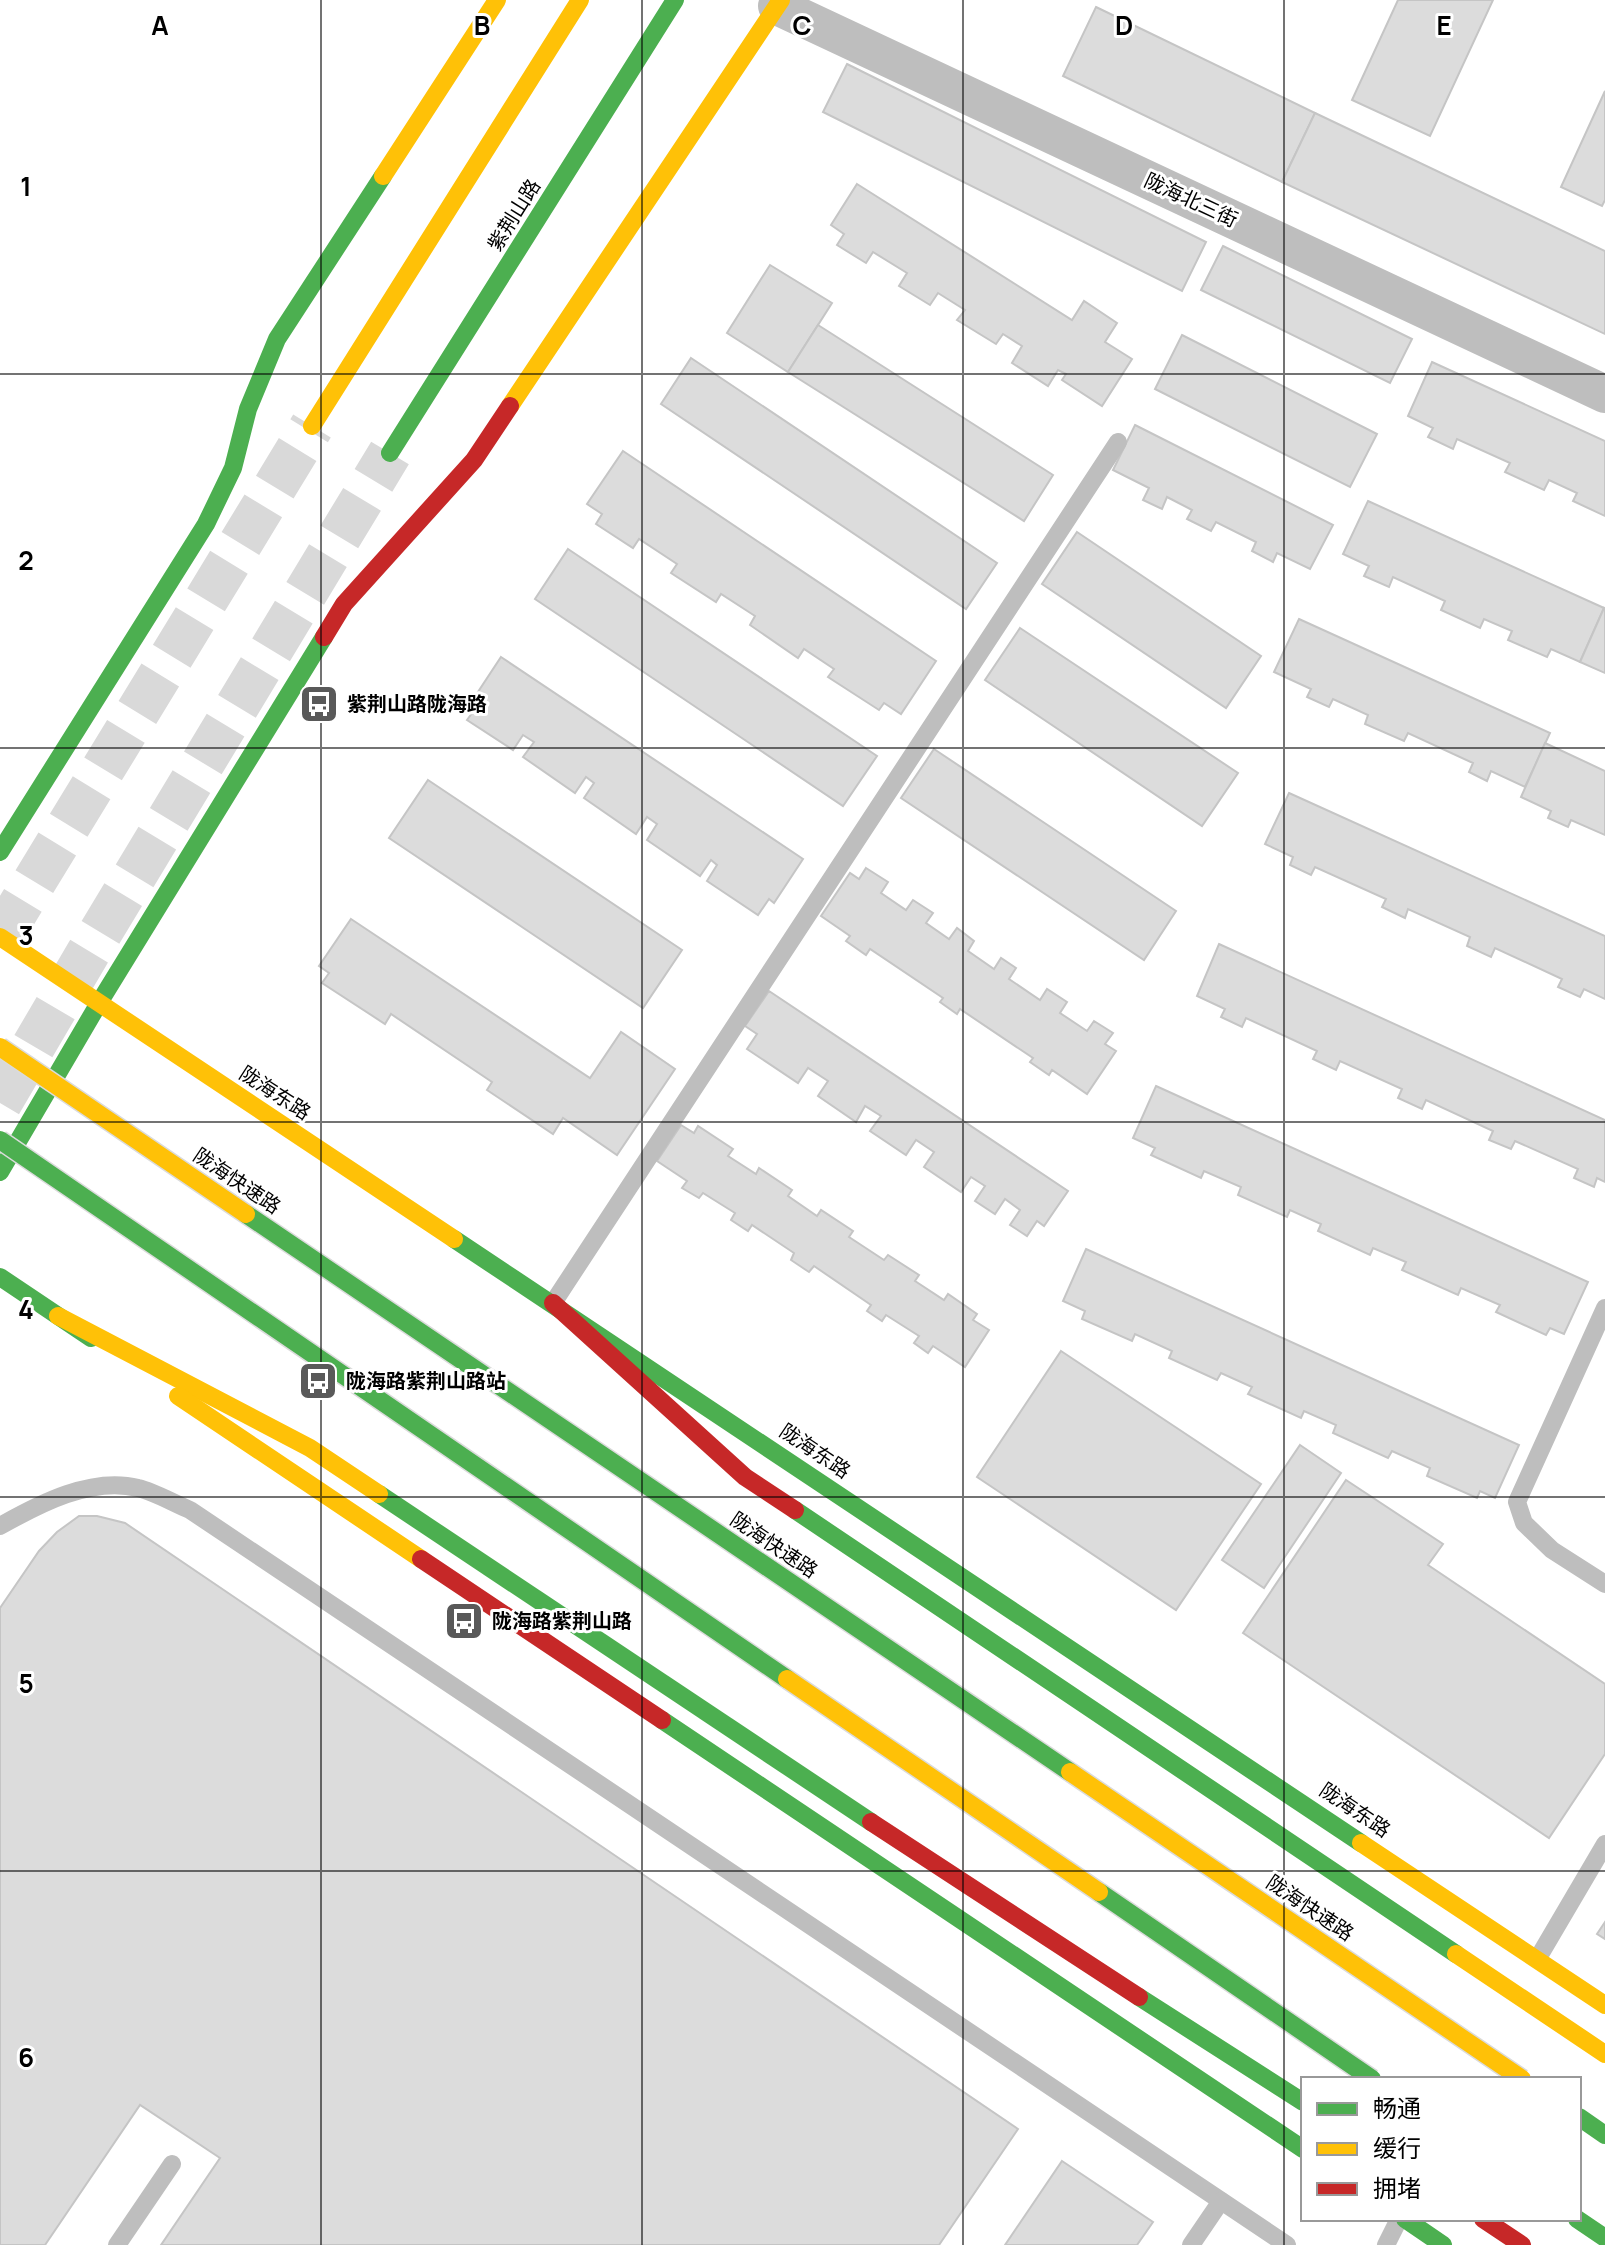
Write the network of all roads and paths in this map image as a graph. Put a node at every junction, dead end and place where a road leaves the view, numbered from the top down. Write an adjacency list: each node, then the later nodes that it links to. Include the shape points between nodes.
1 (497, 0): 9 (main road, via 277,339 248,409 233,468 206,524)
2 (580, 0): 6 (main road)
3 (675, 0): 8 (main road, 紫荆山路)
4 (779, 3): 5 (street, 陇海北三街); 11 (main road, via 474,460 344,604)
5 (1605, 394)
6 (312, 426)
7 (1118, 442): 16 (lane)
8 (390, 453)
9 (0, 852)
10 (0, 937): 11 (main road, 陇海东路)
11 (99, 1003): 14 (main road); 16 (main road, 陇海东路)
12 (0, 1047): 26 (main road, 陇海快速路, bridge)
13 (0, 1140): 25 (main road, bridge)
14 (0, 1172)
15 (0, 1277): 18 (main road)
16 (553, 1303): 22 (main road, 陇海东路); 24 (main road, via 745,1477)
17 (1605, 1308): 20 (lane, via 1517,1502 1524,1523 1552,1550)
18 (58, 1316): 27 (main road, via 310,1448 1018,1920); 30 (main road)
19 (0, 1526): 32 (lane, via 67,1495 104,1486 137,1487 190,1510)
20 (1605, 1584)
21 (1605, 1844): 22 (lane)
22 (1538, 1958): 23 (main road, 陇海东路)
23 (1605, 2005)
24 (1605, 2054)
25 (1369, 2077)
26 (1519, 2077)
27 (1301, 2101)
28 (1581, 2118): 29 (main road)
29 (1605, 2135)
30 (1301, 2148)
31 (172, 2164): 38 (lane)
32 (1221, 2201): 39 (lane); 40 (lane)
33 (1401, 2221): 41 (lane)
34 (1405, 2221): 42 (main road)
35 (1486, 2221): 43 (main road)
36 (1580, 2221): 37 (main road)
37 (1605, 2238)
38 (117, 2245)
39 (1191, 2245)
40 (1287, 2245)
41 (1386, 2245)
42 (1443, 2245)
43 (1522, 2245)

